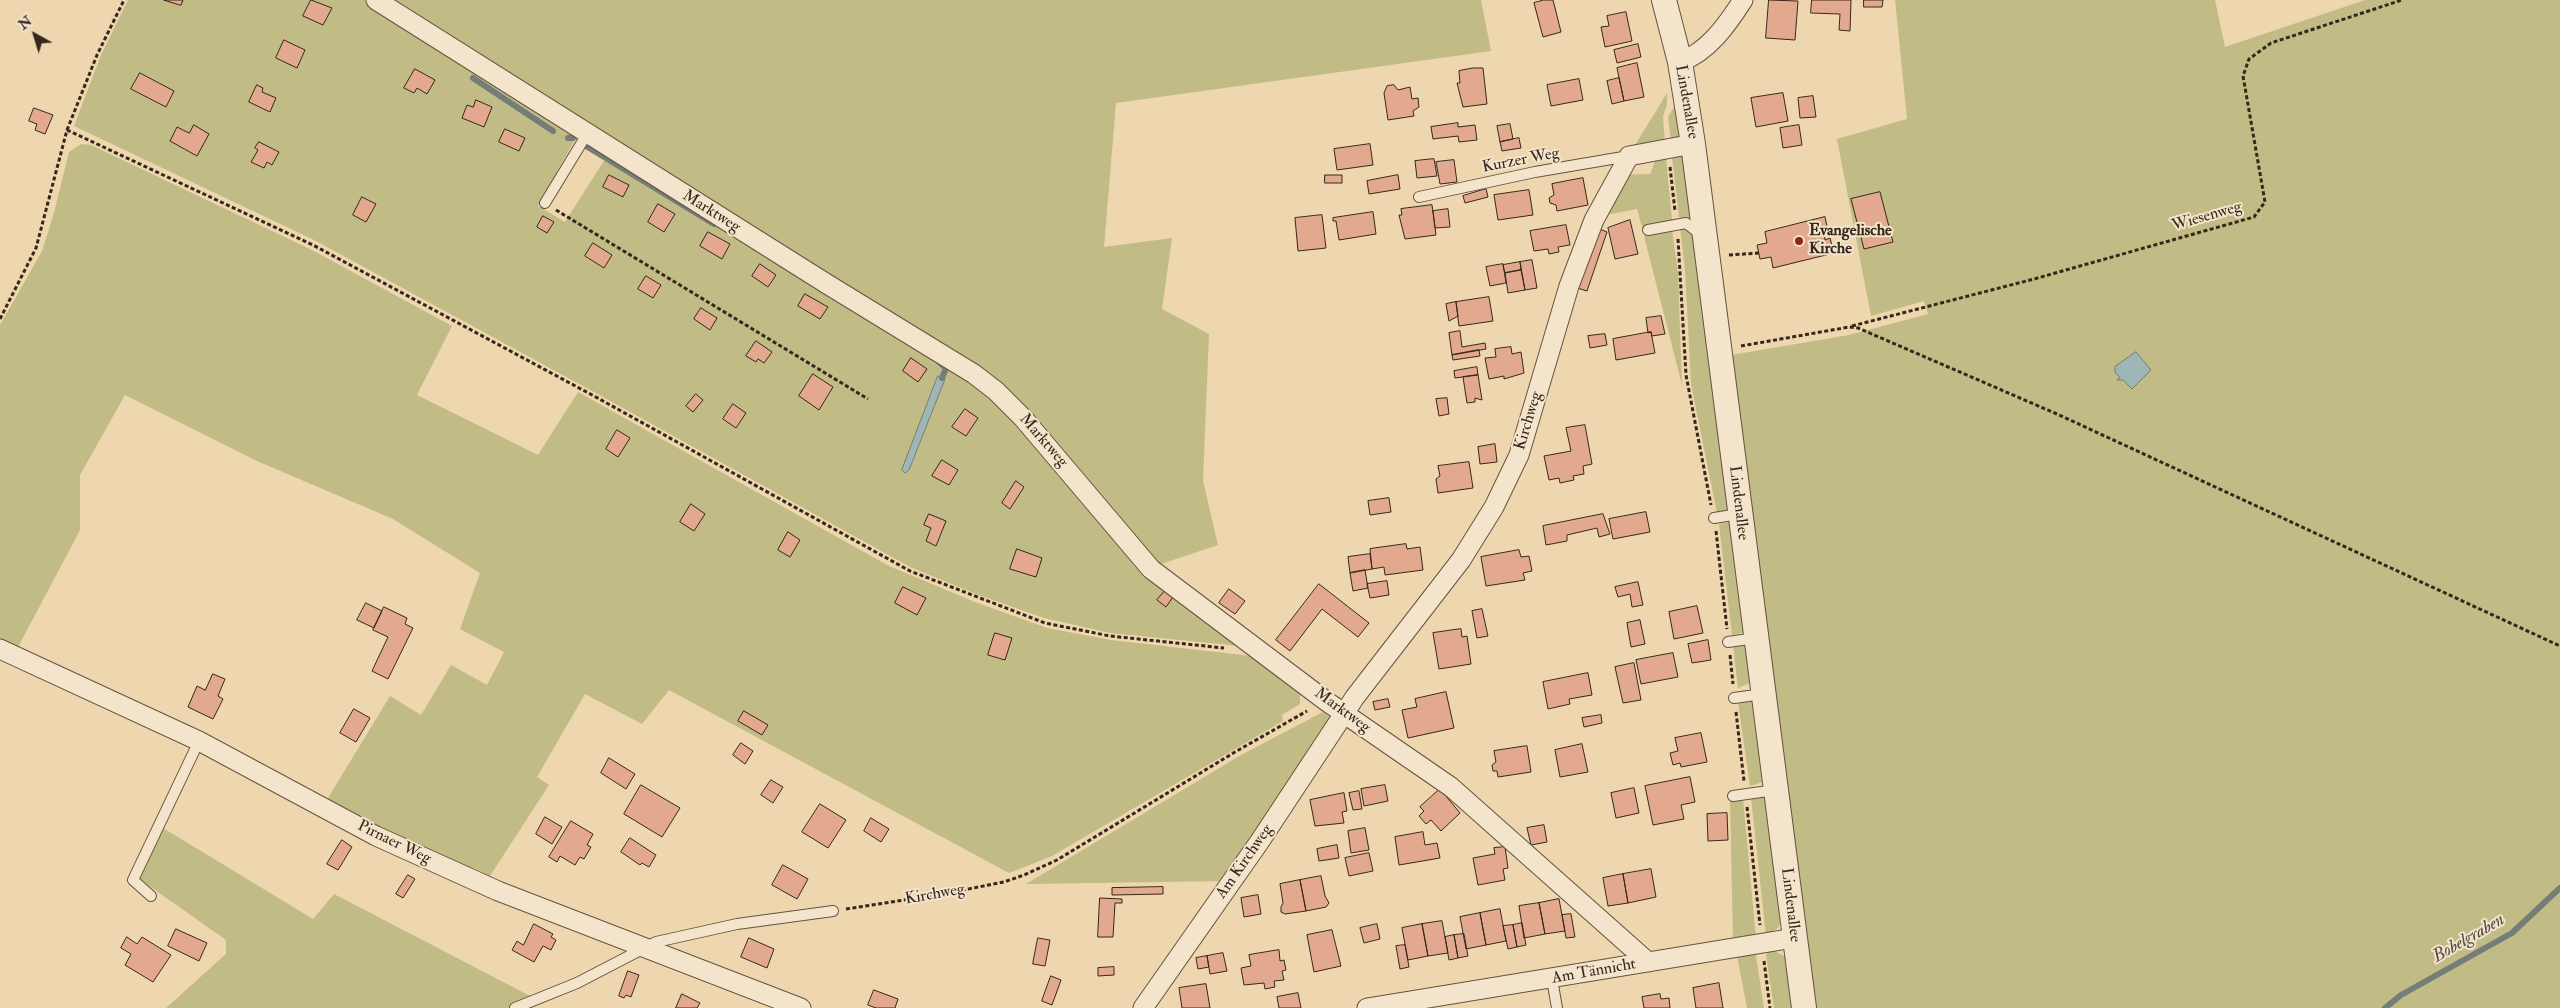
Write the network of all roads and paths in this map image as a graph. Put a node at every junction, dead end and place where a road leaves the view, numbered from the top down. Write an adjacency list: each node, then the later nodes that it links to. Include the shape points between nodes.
1 (124, 0): 7 (path, via 97,55)
2 (376, 0): 8 (street, Marktweg)
3 (1664, 0): 6 (street, Lindenallee)
4 (1743, 0): 6 (street, via 1705,49)
5 (2402, 0): 20 (path, Wiesenweg, via 2271,43 2249,59 2243,76 2265,202 2254,217 2034,279)
6 (1680, 62): 9 (street, Lindenallee)
7 (67, 130): 19 (path, via 36,248); 29 (path, via 312,245 910,571 1044,623 1110,636)
8 (587, 134): 13 (lane); 29 (street, Marktweg, via 962,366 996,391 1024,418 1151,569)
9 (1693, 144): 10 (street); 16 (street, Lindenallee)
10 (1668, 148): 11 (street); 14 (path)
11 (1629, 156): 12 (lane, Kurzer Weg, via 1535,172); 33 (street, Kirchweg, via 1594,220 1569,286 1519,455 1494,507 1461,560)
12 (1419, 198)
13 (545, 203): 22 (path)
14 (1676, 224): 15 (lane); 16 (lane, via 1686,223 1695,230); 24 (path, via 1682,272 1686,375)
15 (1648, 230)
16 (1705, 230): 18 (street, Lindenallee)
17 (1759, 253): 18 (path)
18 (1708, 258): 21 (street, Lindenallee)
19 (0, 319)
20 (1849, 326): 21 (path, Wiesenweg); 27 (path, via 2058,414)
21 (1720, 350): 23 (street, Lindenallee)
22 (868, 399)
23 (1740, 514): 24 (lane); 25 (street, Lindenallee)
24 (1714, 518): 26 (path)
25 (1756, 638): 26 (lane); 30 (street, Lindenallee)
26 (1728, 642): 31 (path)
27 (2560, 646)
28 (0, 649): 34 (street, Pirnaer Weg)
29 (1262, 651): 32 (street, Marktweg)
30 (1763, 694): 31 (lane); 35 (street, Lindenallee)
31 (1734, 698): 36 (path)
32 (1326, 701): 33 (street, Marktweg); 39 (path, Kirchweg, via 1057,860 1024,875 943,894)
33 (1344, 714): 43 (street, Marktweg, via 1451,787); 48 (street, Am Kirchweg)
34 (199, 740): 38 (lane, via 133,880); 42 (street, Pirnaer Weg, via 376,836 498,891)
35 (1775, 790): 36 (lane); 40 (street, Lindenallee)
36 (1745, 794): 37 (lane); 41 (path)
37 (1732, 796)
38 (151, 896)
39 (833, 911): 42 (lane, via 737,924 656,942)
40 (1794, 938): 41 (street, Am Tännicht); 52 (street, Lindenallee)
41 (1762, 944): 43 (street, Am Tännicht); 51 (path)
42 (646, 949): 46 (lane, via 577,983); 47 (street, Pirnaer Weg)
43 (1648, 962): 44 (street, Am Tännicht)
44 (1552, 979): 45 (street, Am Tännicht); 50 (lane)
45 (1395, 1006): 49 (street, Am Tännicht)
46 (515, 1008)
47 (801, 1008)
48 (1143, 1008)
49 (1367, 1008)
50 (1557, 1008)
51 (1770, 1008)
52 (1804, 1008)

